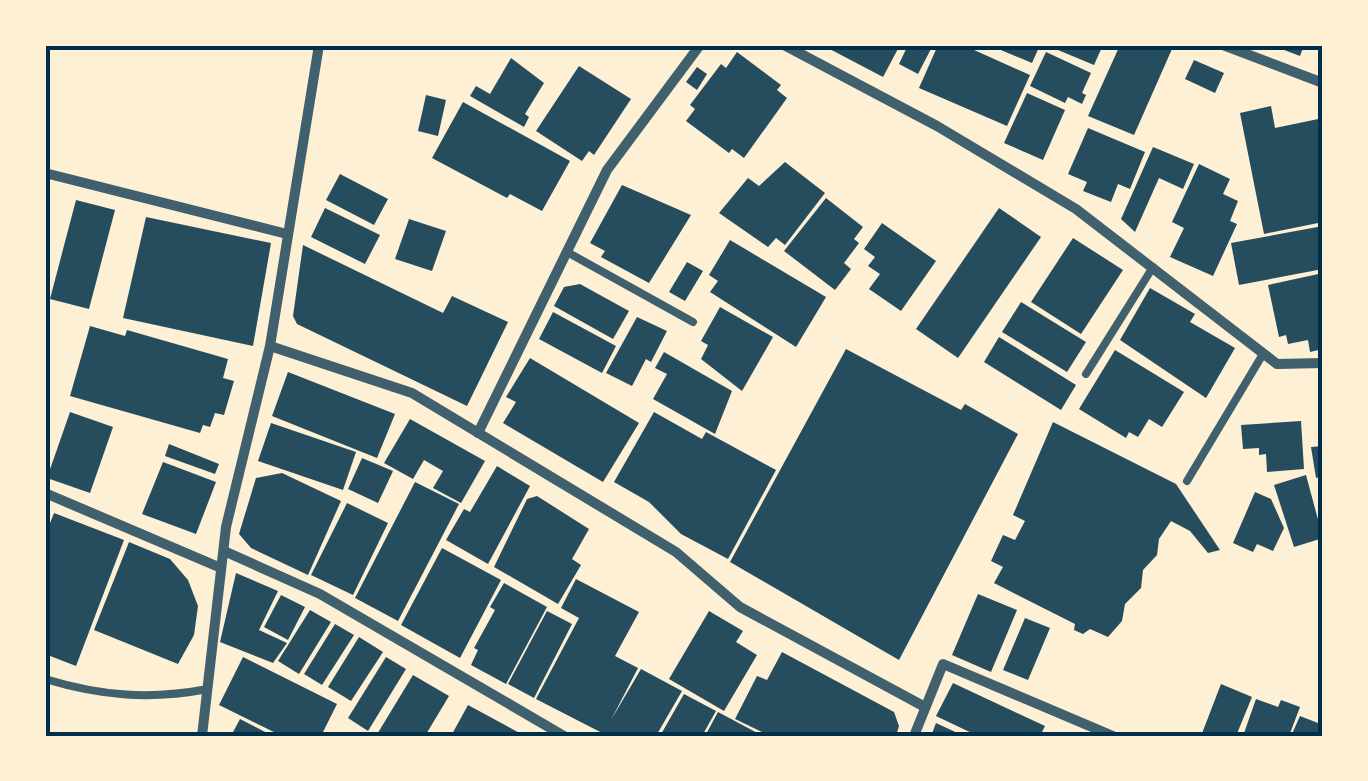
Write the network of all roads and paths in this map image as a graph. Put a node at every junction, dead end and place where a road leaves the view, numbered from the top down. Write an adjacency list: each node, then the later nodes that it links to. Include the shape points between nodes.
1 (319, 45): 7 (street)
2 (700, 45): 8 (street, via 607,170)
3 (784, 45): 9 (street, via 1076,209)
4 (1223, 45): 5 (street)
5 (1323, 83)
6 (45, 172): 7 (street)
7 (287, 234): 11 (street)
8 (567, 252): 10 (lane); 15 (street)
9 (1153, 267): 12 (street); 14 (lane)
10 (693, 322)
11 (270, 346): 15 (street, via 412,393); 18 (street)
12 (1263, 354): 13 (street, via 1276,364); 16 (lane)
13 (1323, 363)
14 (1086, 374)
15 (478, 433): 22 (street, via 676,552 740,607)
16 (1187, 481)
17 (45, 493): 19 (street)
18 (224, 551): 19 (street); 24 (street, via 320,594)
19 (221, 568): 21 (street)
20 (45, 679): 21 (lane, via 139,698)
21 (208, 688): 23 (street)
22 (924, 707): 25 (street); 26 (street, via 943,664)
23 (202, 736)
24 (564, 736)
25 (914, 736)
26 (1114, 736)

